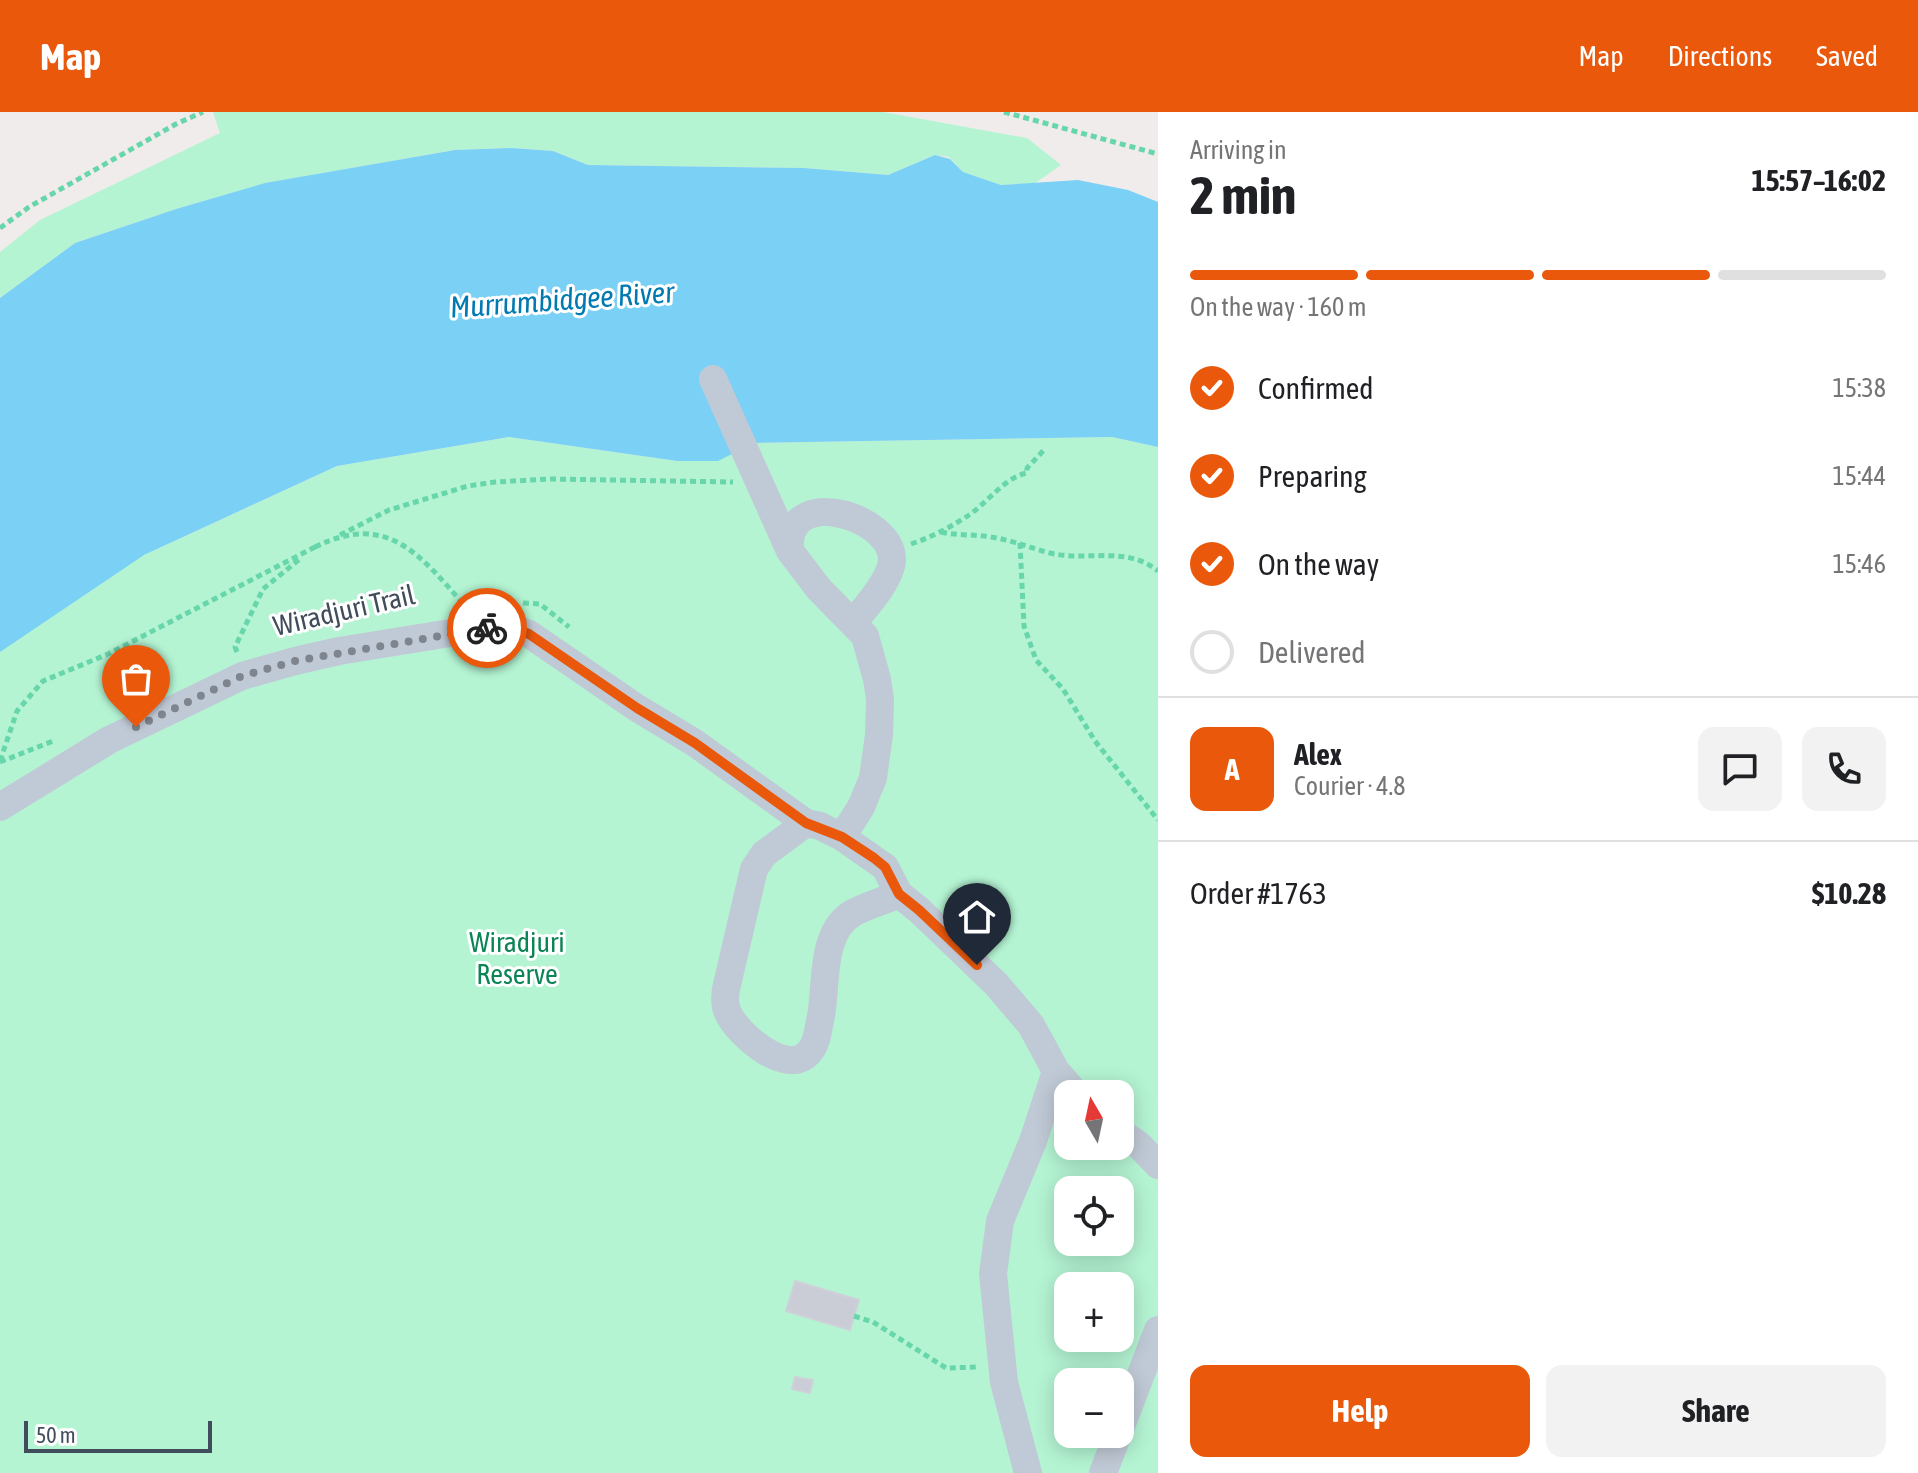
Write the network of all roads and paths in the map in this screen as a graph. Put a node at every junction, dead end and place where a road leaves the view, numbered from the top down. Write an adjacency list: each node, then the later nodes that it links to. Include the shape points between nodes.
1 (203, 112): 4 (path)
2 (1004, 112): 3 (path)
3 (1158, 154)
4 (0, 228)
5 (713, 379): 7 (street)
6 (1044, 450): 8 (path, via 1027,473)
7 (758, 480): 9 (path, via 495,482 389,510); 13 (street)
8 (941, 532): 10 (path); 12 (path)
9 (340, 535): 11 (path); 16 (path, via 365,532 398,542 434,570)
10 (1020, 543): 14 (path, via 1050,553 1129,556); 25 (path, via 1024,626 1036,660)
11 (315, 547): 21 (path, Wiradjuri Trail, via 263,589 235,647 238,656); 23 (path, via 108,654 43,681 17,711)
12 (890, 549): 13 (street, via 859,521 827,512 797,522); 19 (street, via 887,575)
13 (790, 551): 19 (street)
14 (1158, 571)
15 (514, 604): 20 (path, via 540,604)
16 (466, 607): 17 (path, Wiradjuri Trail); 18 (path); 18 (path, Wiradjuri Trail)
17 (453, 608)
18 (482, 617): 24 (street, via 242,676 109,740); 26 (street, via 529,634)
19 (853, 623): 27 (street, via 865,636 877,679 879,735 873,778)
20 (572, 630)
21 (227, 660)
22 (66, 736): 23 (path)
23 (0, 762)
24 (0, 807)
25 (1158, 820)
26 (806, 823): 27 (street); 28 (street, via 764,854 754,869 726,989 729,1016 771,1055 800,1061 812,1049 831,941 850,914)
27 (842, 837): 28 (street, via 885,867)
28 (899, 894): 29 (street, via 996,984 1031,1025)
29 (1056, 1071): 30 (street); 35 (street, via 1000,1221 993,1274)
30 (1064, 1080)
31 (1134, 1142): 32 (street)
32 (1158, 1165)
33 (854, 1316): 35 (path, via 873,1322 946,1368)
34 (1158, 1330): 36 (street)
35 (1003, 1365): 38 (street)
36 (1134, 1393)
37 (1113, 1448): 39 (street)
38 (1028, 1473)
39 (1103, 1473)

